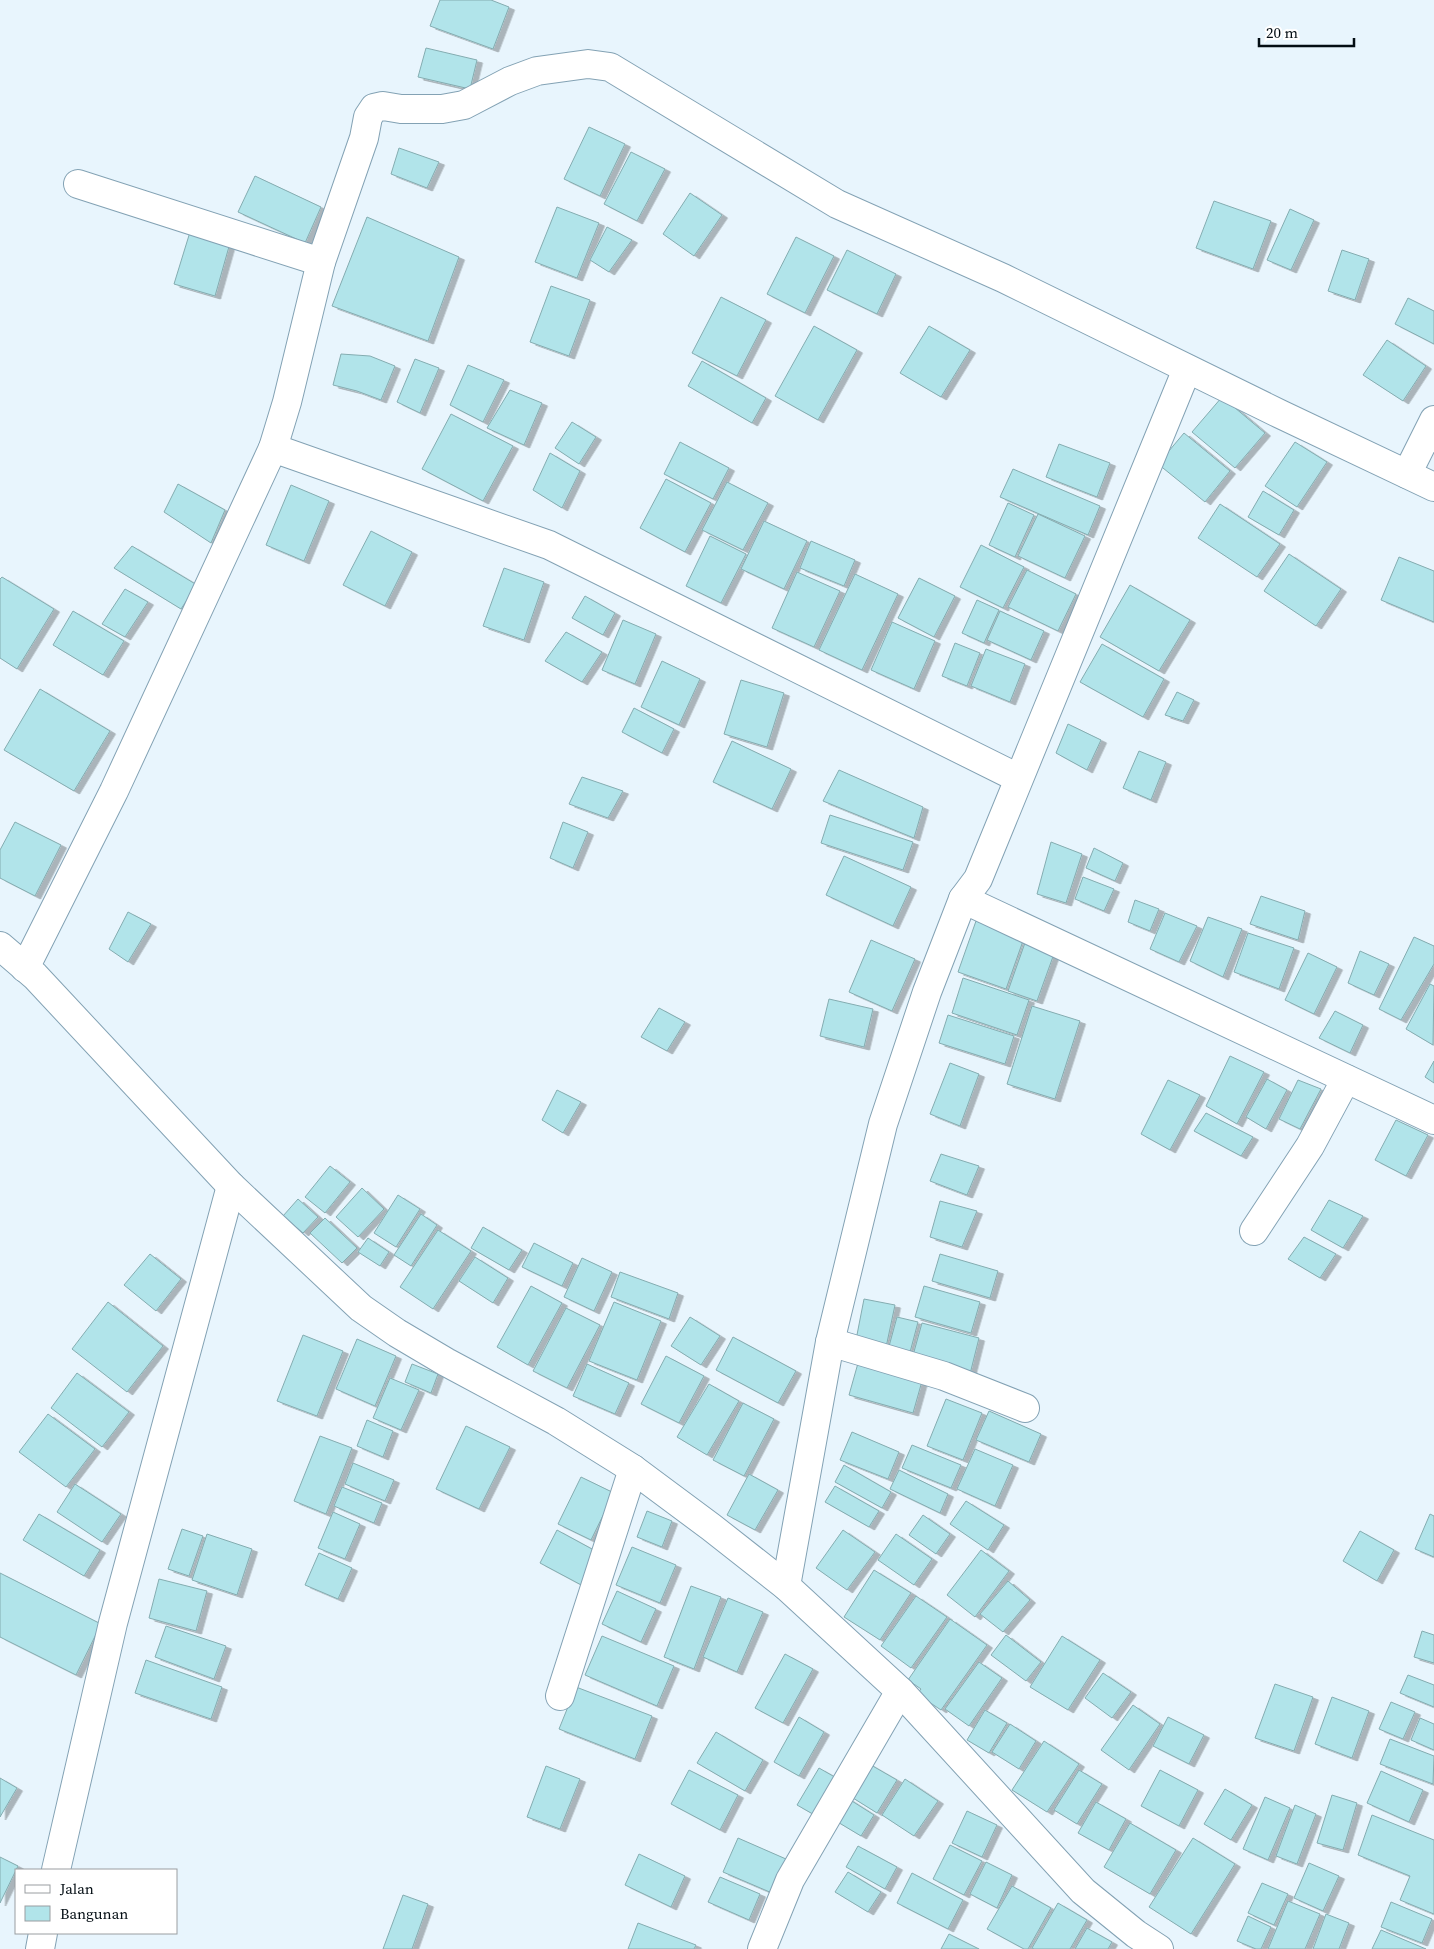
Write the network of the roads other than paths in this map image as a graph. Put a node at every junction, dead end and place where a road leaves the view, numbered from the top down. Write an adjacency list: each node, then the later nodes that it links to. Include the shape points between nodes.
1 (78, 184): 2 (street)
2 (321, 262): 3 (street, via 364,138 368,117 374,108 442,109 464,105 537,71 588,64 610,66 837,204 1003,278); 5 (street)
3 (1187, 369): 6 (street); 8 (street)
4 (1434, 420): 6 (street)
5 (273, 448): 8 (street, via 549,545); 11 (street, via 114,791)
6 (1407, 474): 7 (street)
7 (1434, 487)
8 (1018, 778): 9 (street, via 978,878)
9 (963, 899): 12 (street); 16 (street, via 927,992 883,1124)
10 (0, 946): 11 (street)
11 (25, 968): 14 (street)
12 (1346, 1079): 13 (street); 15 (street, via 1310,1146)
13 (1434, 1120)
14 (231, 1186): 18 (street, via 361,1308 446,1362 556,1421); 22 (street, via 113,1623)
15 (1254, 1231)
16 (830, 1342): 17 (street, via 944,1376); 19 (street)
17 (1025, 1408)
18 (634, 1469): 19 (street); 21 (street)
19 (786, 1586): 20 (street)
20 (900, 1691): 25 (street, via 790,1880); 26 (street, via 1083,1891)
21 (560, 1696)
22 (56, 1869)
23 (43, 1934): 24 (street)
24 (40, 1949)
25 (762, 1949)
26 (1159, 1949)

